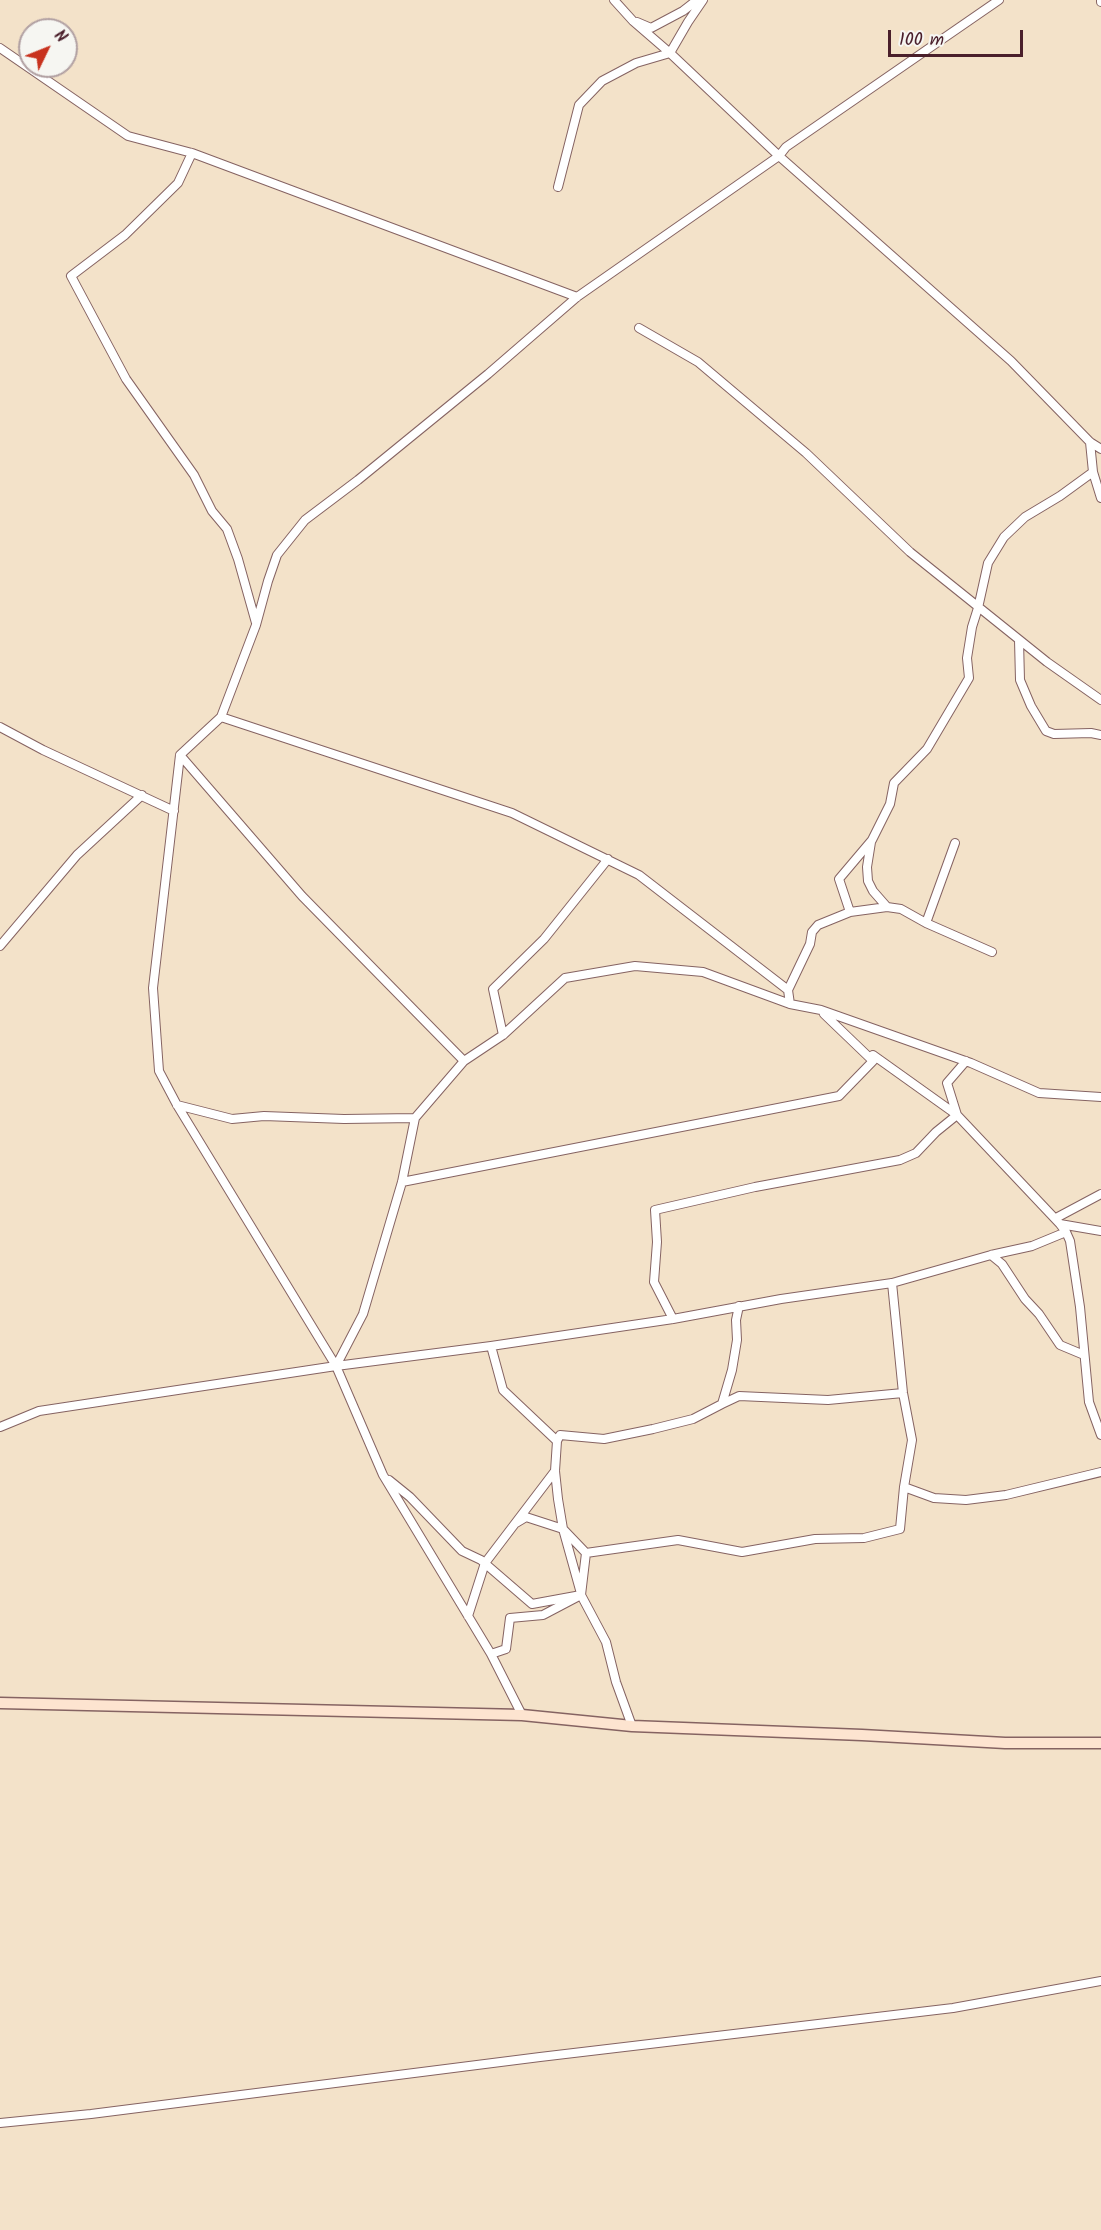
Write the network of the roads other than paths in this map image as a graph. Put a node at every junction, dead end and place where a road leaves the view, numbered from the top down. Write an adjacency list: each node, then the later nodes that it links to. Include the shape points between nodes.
1 (614, 0): 5 (street)
2 (697, 0): 5 (street, via 651,28)
3 (703, 0): 7 (street)
4 (999, 0): 9 (street)
5 (633, 21): 7 (street)
6 (0, 48): 8 (street, via 128,136)
7 (670, 53): 9 (street); 10 (street, via 636,63 602,81 579,105)
8 (192, 153): 11 (street); 18 (street, via 178,183 125,235 71,276 126,380 227,529)
9 (778, 156): 11 (street); 13 (street, via 1011,361)
10 (558, 187)
11 (577, 297): 18 (street, via 488,374 305,520 278,555)
12 (639, 328): 17 (street, via 698,363 733,390 910,552)
13 (1090, 442): 14 (street); 15 (street)
14 (1101, 449)
15 (1093, 472): 16 (street); 17 (street, via 1025,517 1004,537 988,563)
16 (1101, 498)
17 (978, 608): 19 (street); 28 (street, via 967,658 969,678 927,749 894,783 890,804)
18 (256, 625): 22 (street)
19 (1019, 640): 20 (street); 24 (street, via 1020,680 1046,731)
20 (1099, 698): 21 (street)
21 (1101, 707)
22 (221, 717): 25 (street); 30 (street, via 512,813)
23 (0, 727): 26 (street)
24 (1101, 735)
25 (180, 755): 27 (street); 40 (street, via 302,896)
26 (142, 795): 27 (street); 34 (street, via 77,855)
27 (174, 811): 44 (street, via 153,988 159,1071)
28 (872, 840): 31 (street, via 868,881); 32 (street, via 839,879)
29 (955, 843): 33 (street)
30 (608, 859): 36 (street, via 639,874); 39 (street, via 544,939 494,989)
31 (887, 907): 32 (street); 33 (street, via 901,909)
32 (850, 912): 36 (street, via 818,925 812,932)
33 (926, 923): 35 (street)
34 (0, 946)
35 (992, 952)
36 (788, 990): 37 (street)
37 (790, 1004): 38 (street); 39 (street, via 703,972 635,966 565,978)
38 (821, 1010): 41 (street); 42 (street)
39 (503, 1035): 40 (street)
40 (464, 1061): 46 (street)
41 (873, 1061): 45 (street, via 873,1055); 47 (street, via 839,1096)
42 (966, 1061): 43 (street, via 1039,1093); 45 (street, via 947,1083)
43 (1101, 1097)
44 (177, 1105): 46 (street, via 232,1119); 58 (street)
45 (957, 1115): 49 (street); 55 (street, via 916,1153 900,1160 655,1210 654,1282)
46 (415, 1118): 47 (street)
47 (402, 1182): 58 (street, via 363,1314)
48 (1101, 1194): 49 (street)
49 (1058, 1221): 50 (street); 51 (street)
50 (1101, 1231)
51 (1066, 1232): 52 (street, via 1032,1246); 57 (street, via 1072,1252)
52 (991, 1255): 53 (street); 57 (street, via 1002,1264 1060,1345)
53 (892, 1283): 54 (street); 59 (street)
54 (739, 1306): 55 (street); 60 (street, via 732,1370)
55 (673, 1318): 56 (street)
56 (491, 1346): 58 (street); 63 (street, via 503,1390)
57 (1084, 1355): 62 (street, via 1089,1402)
58 (336, 1366): 61 (street, via 39,1411); 66 (street)
59 (903, 1393): 60 (street, via 828,1400 739,1396); 67 (street, via 912,1440)
60 (722, 1404): 63 (street, via 693,1419 653,1429 603,1439 560,1435)
61 (0, 1427)
62 (1101, 1435)
63 (556, 1441): 64 (street)
64 (555, 1471): 68 (street); 69 (street)
65 (1101, 1472): 67 (street, via 1006,1495 966,1500 934,1498)
66 (383, 1475): 71 (street, via 462,1551); 73 (street)
67 (904, 1487): 70 (street, via 900,1529 864,1538 815,1539 742,1552 678,1540)
68 (510, 1527): 69 (street, via 526,1517); 71 (street)
69 (563, 1529): 70 (street); 72 (street)
70 (586, 1553): 72 (street)
71 (485, 1563): 72 (street, via 532,1604); 73 (street)
72 (581, 1595): 74 (street, via 543,1615 510,1618 506,1649); 77 (street, via 606,1642)
73 (468, 1616): 74 (street)
74 (491, 1654): 76 (street)
75 (0, 1703): 76 (street)
76 (522, 1715): 77 (street)
77 (632, 1726): 78 (street, via 1005,1743)
78 (1101, 1743)
79 (1101, 1981): 80 (street, via 953,2008)
80 (0, 2123)

